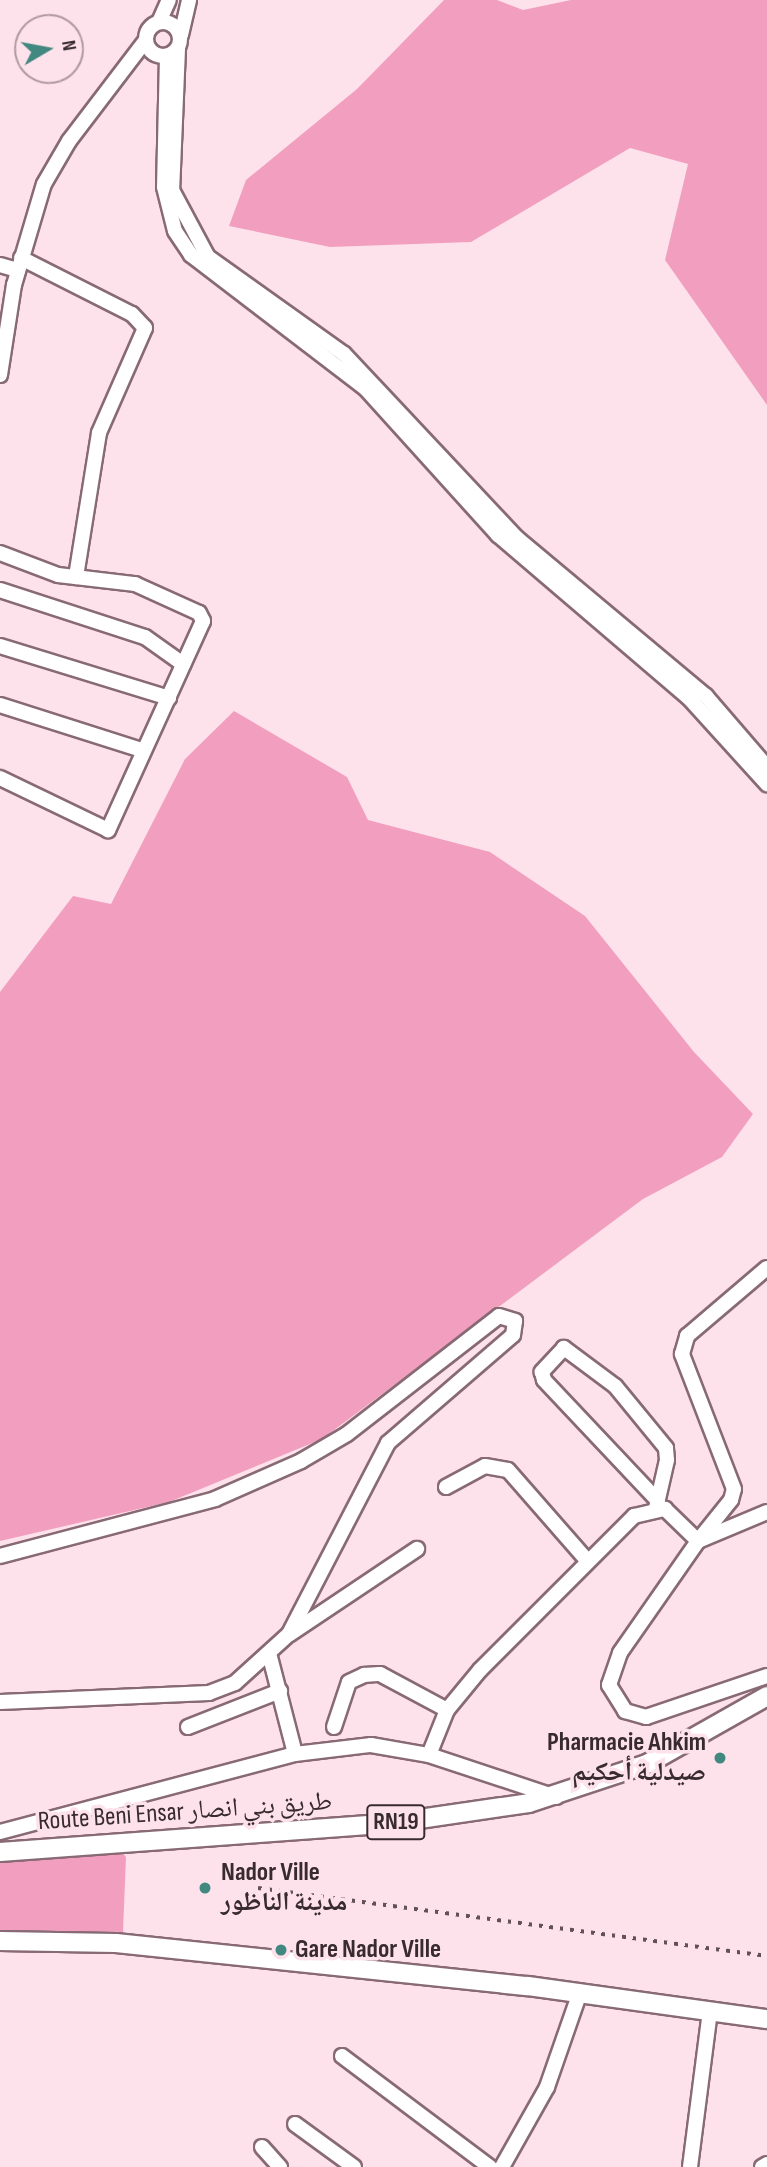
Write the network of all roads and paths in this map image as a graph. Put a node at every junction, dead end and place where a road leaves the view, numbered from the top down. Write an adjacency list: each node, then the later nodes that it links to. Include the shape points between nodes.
1 (169, 0): 3 (street)
2 (188, 0): 5 (street)
3 (159, 22): 4 (street); 5 (street, via 170,23)
4 (146, 40): 5 (street); 6 (street)
5 (172, 49): 6 (street); 18 (street, via 172,190 208,257 344,354 517,538 706,696); 20 (street, via 164,187 176,231 191,255 366,389 498,535 688,697)
6 (125, 73): 7 (street, via 53,165)
7 (19, 264): 8 (street); 9 (street); 11 (street, via 145,326 99,433)
8 (0, 265)
9 (0, 375)
10 (0, 554): 11 (street)
11 (76, 577): 14 (street, via 135,584 200,613 202,625)
12 (0, 590): 14 (street, via 145,637)
13 (0, 646): 15 (street)
14 (183, 664): 15 (street)
15 (169, 698): 17 (street)
16 (0, 705): 17 (street)
17 (142, 750): 19 (street, via 103,832)
18 (767, 767)
19 (0, 778)
20 (767, 784)
21 (767, 1268): 25 (street, via 687,1336 682,1354 734,1489)
22 (446, 1487): 28 (street, via 485,1466 508,1471)
23 (657, 1504): 23 (street, via 666,1448 599,1370 564,1348 542,1372 544,1380); 25 (street, via 673,1513); 28 (street, via 634,1516)
24 (767, 1512): 25 (street)
25 (698, 1541): 31 (street, via 620,1653 609,1685 615,1700 637,1716 661,1716)
26 (417, 1549): 29 (street)
27 (0, 1556): 29 (street, via 215,1499 301,1461 347,1434 499,1316 511,1317 513,1335 378,1455)
28 (586, 1559): 35 (street)
29 (289, 1634): 30 (street)
30 (270, 1657): 32 (street); 34 (street, via 209,1693)
31 (767, 1676)
32 (280, 1691): 36 (street); 38 (street)
33 (767, 1696): 40 (main road, Route Beni Ensar طريق بني انصار / RN19, via 692,1743)
34 (0, 1702)
35 (447, 1710): 37 (street, via 380,1674 364,1675 349,1682); 39 (street)
36 (188, 1727)
37 (334, 1727)
38 (295, 1754): 39 (street, via 371,1745); 41 (street)
39 (429, 1755): 40 (street)
40 (556, 1797): 42 (main road, Route Beni Ensar طريق بني انصار / RN19, via 393,1823)
41 (0, 1832)
42 (0, 1852)
43 (4, 1945): 44 (main road, via 116,1943)
44 (580, 1992): 45 (main road); 54 (street, via 547,2087)
45 (710, 2011): 46 (main road); 55 (street)
46 (767, 2019)
47 (342, 2056): 53 (street)
48 (295, 2124): 52 (street)
49 (262, 2147): 51 (street)
50 (767, 2164): 56 (street)
51 (280, 2167)
52 (355, 2167)
53 (490, 2167)
54 (502, 2167)
55 (690, 2167)
56 (762, 2167)

